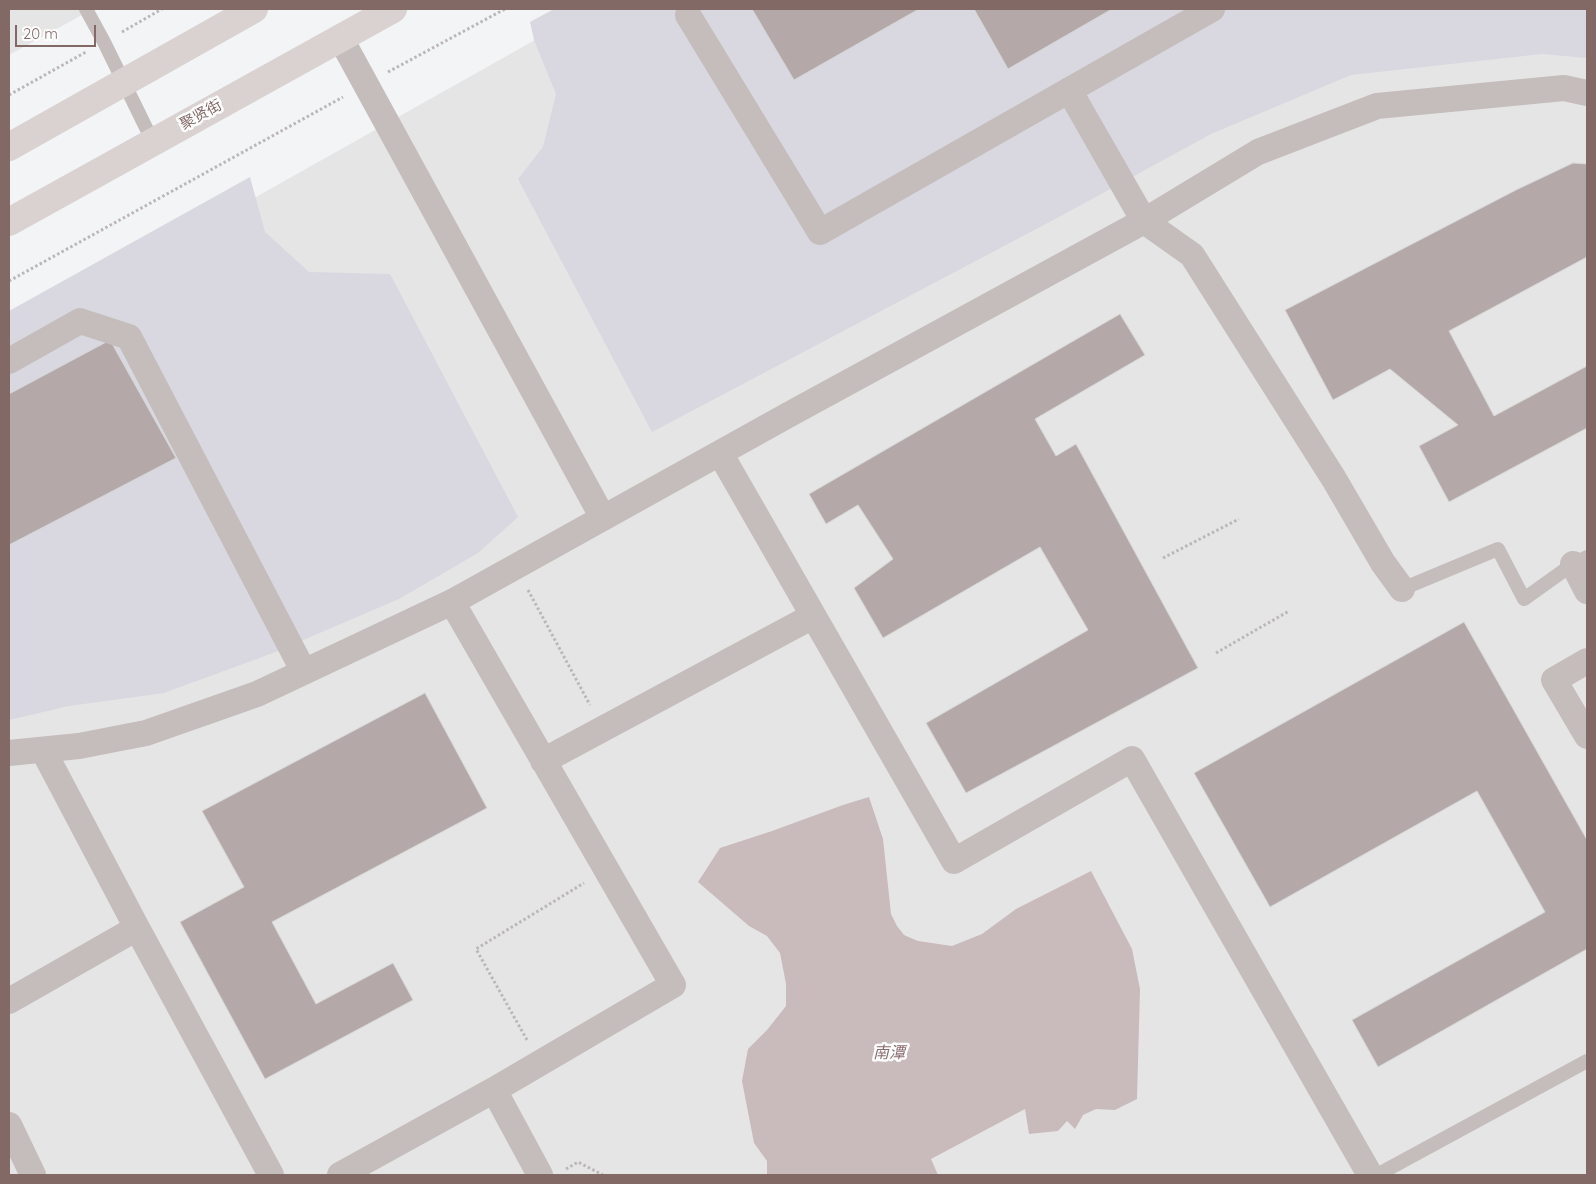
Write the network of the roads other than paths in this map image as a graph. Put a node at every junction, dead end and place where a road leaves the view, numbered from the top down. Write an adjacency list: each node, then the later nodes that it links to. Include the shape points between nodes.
1 (86, 9): 7 (lane)
2 (254, 9): 7 (main road)
3 (393, 9): 6 (main road, 聚贤街)
4 (1212, 9): 8 (street)
5 (688, 15): 8 (street, via 820,232)
6 (341, 38): 10 (main road, 聚贤街); 16 (street)
7 (124, 82): 10 (lane); 11 (main road)
8 (1069, 90): 12 (street)
9 (1587, 93): 12 (street, via 1564,88 1377,106 1258,152)
10 (153, 142): 13 (main road, 聚贤街)
11 (10, 143)
12 (1144, 221): 15 (street); 18 (street, via 1192,255)
13 (9, 222)
14 (9, 360): 23 (street, via 80,321 129,337)
15 (720, 453): 16 (street); 21 (street)
16 (603, 518): 20 (street)
17 (1580, 561): 18 (lane, via 1524,599 1498,549); 19 (street)
18 (1402, 589)
19 (1587, 591)
20 (452, 602): 23 (street); 27 (street)
21 (813, 616): 27 (street); 37 (street, via 954,861 1132,759)
22 (1587, 661): 24 (street, via 1554,680)
23 (304, 672): 25 (street, via 257,694 146,733)
24 (1587, 736)
25 (43, 750): 26 (street); 28 (street)
26 (9, 754)
27 (543, 761): 31 (street, via 673,986)
28 (137, 928): 29 (street); 35 (street)
29 (9, 1001)
30 (1587, 1061): 38 (lane)
31 (494, 1090): 33 (street); 36 (street)
32 (9, 1125): 34 (street)
33 (551, 1173)
34 (33, 1175)
35 (270, 1175)
36 (340, 1175)
37 (1370, 1175)
38 (1377, 1175)

